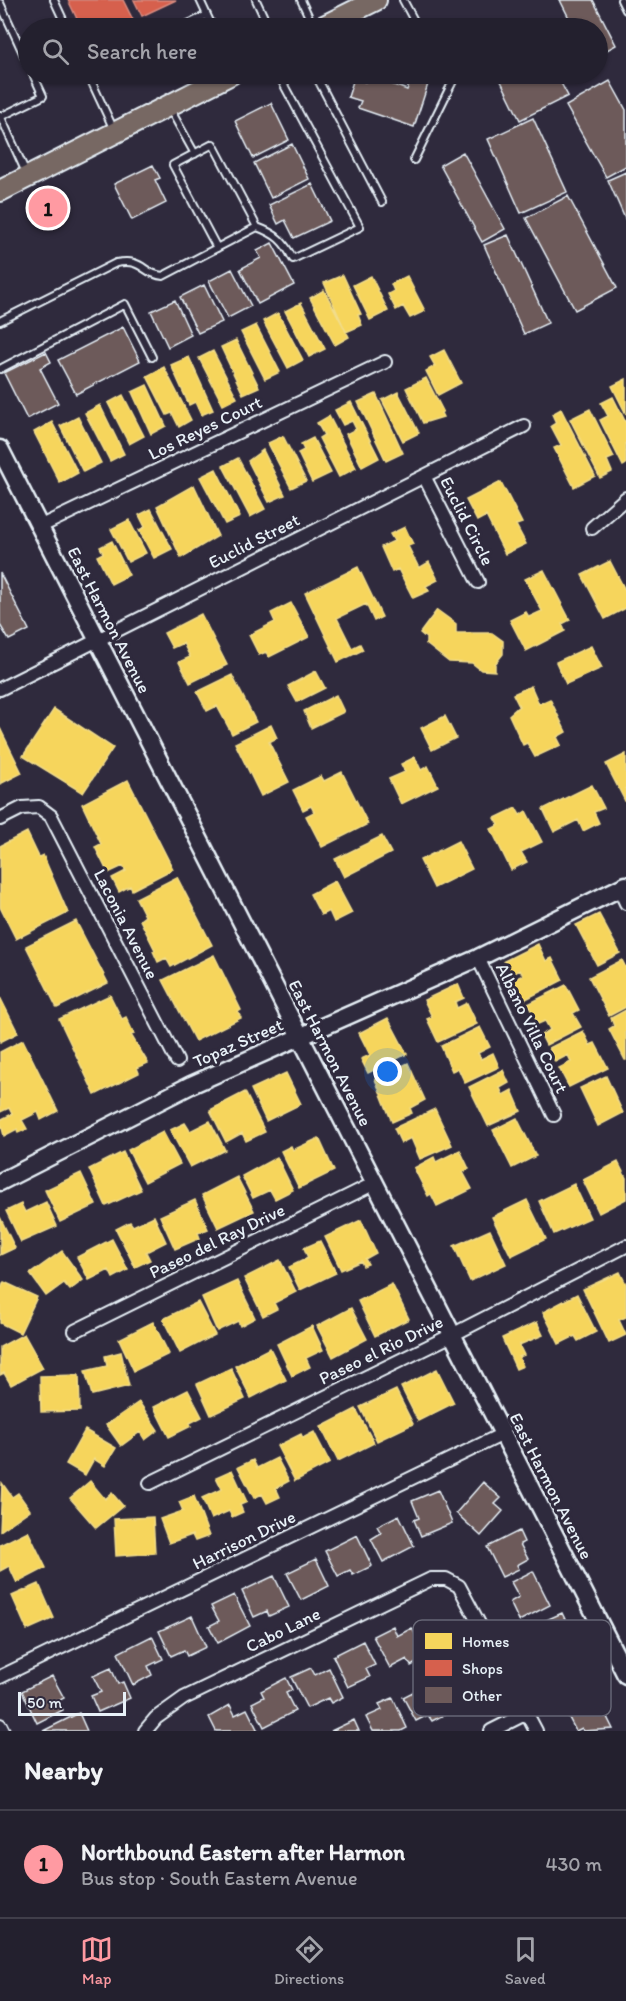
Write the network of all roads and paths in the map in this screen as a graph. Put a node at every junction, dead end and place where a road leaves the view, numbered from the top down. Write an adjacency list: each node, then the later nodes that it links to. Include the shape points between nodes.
1 (54, 0): 11 (lane)
2 (200, 0): 10 (lane)
3 (256, 0): 14 (lane)
4 (301, 0): 15 (lane)
5 (376, 0): 16 (main road)
6 (403, 0): 17 (lane)
7 (621, 0): 9 (lane)
8 (0, 3): 18 (lane)
9 (626, 10)
10 (207, 15): 12 (lane); 13 (lane)
11 (62, 18)
12 (201, 18)
13 (208, 18)
14 (264, 18)
15 (309, 18)
16 (340, 18)
17 (413, 18)
18 (18, 42)
19 (38, 84): 26 (lane, via 43,96)
20 (93, 84): 27 (lane)
21 (211, 84): 25 (main road)
22 (283, 84): 33 (lane, via 360,227 293,259 274,233)
23 (320, 84): 32 (lane)
24 (452, 84): 29 (lane)
25 (168, 106): 27 (main road); 28 (lane)
26 (0, 117): 30 (lane)
27 (115, 133): 30 (main road)
28 (195, 154): 33 (lane, via 213,144); 34 (lane, via 173,165)
29 (414, 160)
30 (28, 177): 31 (main road)
31 (0, 191)
32 (382, 202)
33 (257, 227): 34 (lane)
34 (217, 248): 35 (lane, via 163,276 154,276 140,264 116,263)
35 (0, 321)
36 (152, 357): 38 (lane, via 124,304)
37 (385, 362): 43 (street, Los Reyes Court)
38 (0, 369)
39 (524, 426): 41 (street, Euclid Street)
40 (0, 449): 43 (main road, East Harmon Avenue)
41 (424, 476): 45 (street, Euclid Circle); 46 (street, Euclid Street)
42 (626, 498): 44 (street)
43 (39, 526): 46 (main road, East Harmon Avenue)
44 (592, 528)
45 (478, 582)
46 (97, 640): 47 (street, Euclid Street); 51 (main road, East Harmon Avenue)
47 (0, 689)
48 (0, 819): 52 (street, Laconia Avenue, via 22,808 39,807 51,816)
49 (624, 892): 50 (main road, Topaz Street)
50 (478, 958): 51 (main road, Topaz Street); 53 (street, Albano Villa Court)
51 (300, 1037): 54 (main road, Topaz Street, via 191,1085); 55 (main road, East Harmon Avenue)
52 (177, 1061)
53 (554, 1115)
54 (0, 1182)
55 (375, 1182): 57 (street, Paseo del Ray Drive); 58 (main road, East Harmon Avenue)
56 (626, 1246): 58 (street, Paseo el Rio Drive)
57 (75, 1331)
58 (452, 1335): 59 (main road, East Harmon Avenue); 60 (street, Paseo el Rio Drive)
59 (503, 1434): 62 (main road, East Harmon Avenue); 65 (street, Harrison Drive)
60 (150, 1483)
61 (477, 1620): 70 (street, Cabo Lane, via 459,1586 446,1579 431,1579 184,1698)
62 (601, 1620)
63 (611, 1639): 64 (main road, East Harmon Avenue)
64 (624, 1664)
65 (2, 1673)
66 (521, 1716): 71 (street)
67 (528, 1716): 72 (street)
68 (0, 1725): 69 (street)
69 (3, 1731)
70 (145, 1731)
71 (491, 1731)
72 (536, 1731)

